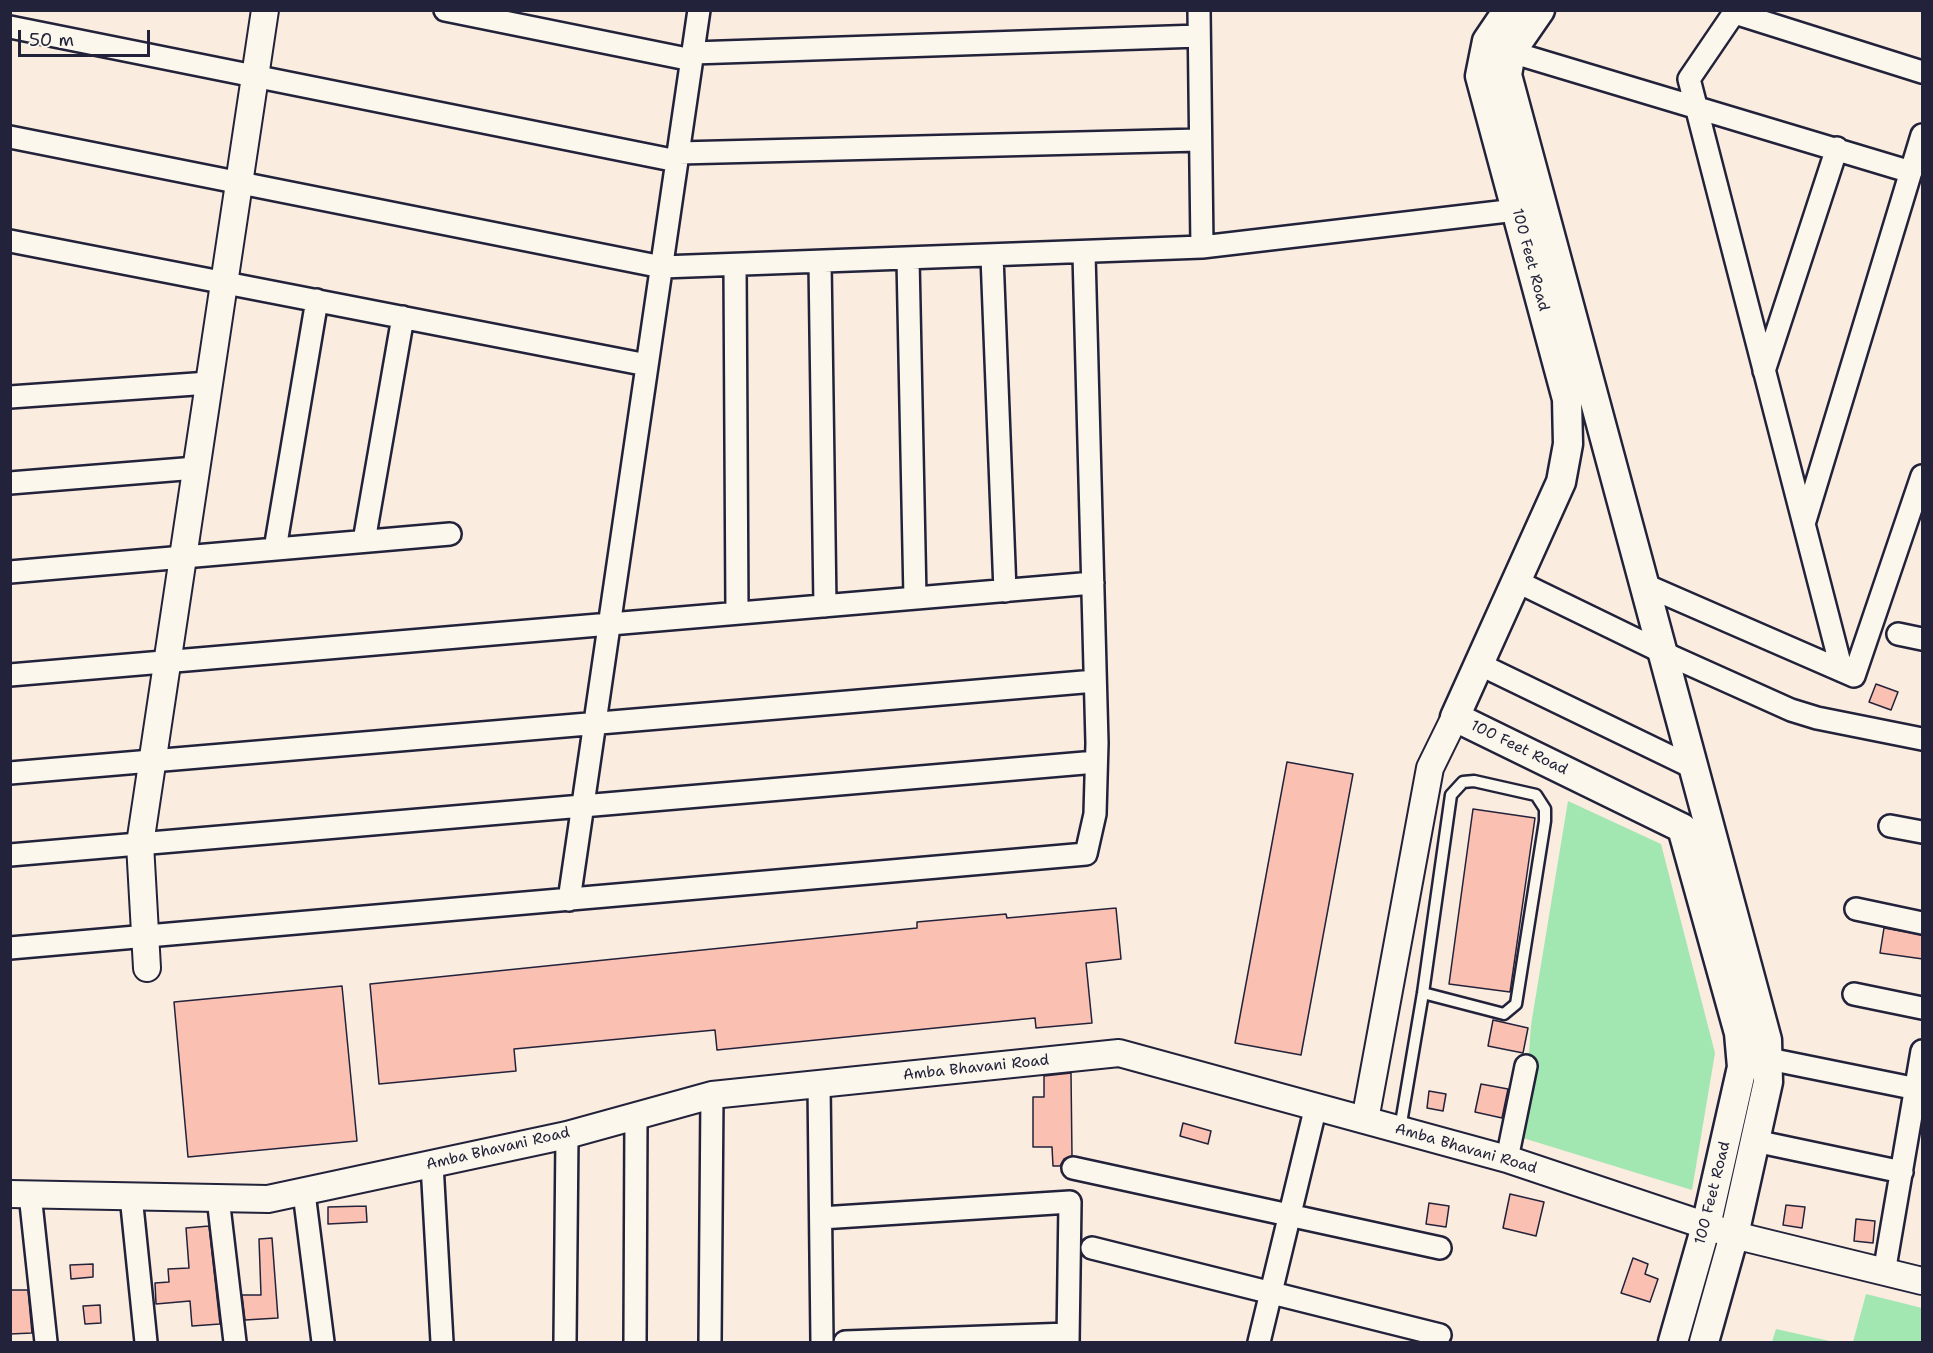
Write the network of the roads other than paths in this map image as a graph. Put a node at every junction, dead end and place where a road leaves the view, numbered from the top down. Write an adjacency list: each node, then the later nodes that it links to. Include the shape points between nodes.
1 (265, 10): 13 (street)
2 (446, 10): 11 (street)
3 (699, 10): 11 (street)
4 (1199, 10): 9 (street)
5 (1540, 10): 10 (main road)
6 (1505, 11): 22 (main road, 100 Feet Road, via 1486,41 1480,76)
7 (1736, 12): 12 (street); 14 (street, via 1689,79)
8 (10, 27): 13 (street)
9 (1199, 36): 11 (street); 17 (street)
10 (1511, 52): 14 (street); 49 (main road, 100 Feet Road, via 1507,75)
11 (693, 56): 19 (street)
12 (1923, 72)
13 (255, 76): 19 (street); 21 (street)
14 (1694, 104): 18 (street); 35 (street)
15 (1923, 135): 20 (street)
16 (10, 137): 21 (street)
17 (1199, 140): 19 (street); 24 (street)
18 (1837, 148): 20 (street); 35 (street)
19 (678, 157): 30 (street)
20 (1911, 172): 41 (street)
21 (240, 182): 30 (street); 31 (street)
22 (1516, 210): 24 (street); 47 (main road, 100 Feet Road, via 1567,399 1569,422 1561,482)
23 (10, 241): 31 (street)
24 (1202, 247): 25 (street)
25 (1084, 254): 26 (street); 48 (street)
26 (992, 256): 27 (street); 50 (street)
27 (908, 259): 28 (street); 51 (street)
28 (820, 262): 29 (street); 52 (street)
29 (735, 265): 30 (street); 53 (street)
30 (662, 267): 34 (street)
31 (225, 282): 32 (street); 36 (street)
32 (317, 300): 33 (street); 44 (street)
33 (403, 317): 34 (street); 43 (street)
34 (647, 365): 54 (street)
35 (1764, 371): 41 (street)
36 (209, 383): 37 (street); 38 (street)
37 (10, 397)
38 (196, 468): 40 (street); 45 (street)
39 (1923, 476): 60 (street, via 1854,676)
40 (10, 483)
41 (1804, 525): 60 (street)
42 (450, 534): 43 (street)
43 (364, 541): 44 (street)
44 (275, 549): 45 (street)
45 (183, 557): 46 (street); 58 (street)
46 (10, 572)
47 (1516, 581): 57 (street); 59 (main road, 100 Feet Road)
48 (1093, 583): 50 (street); 62 (street)
49 (1644, 585): 57 (main road, 100 Feet Road); 60 (street)
50 (1005, 591): 51 (street)
51 (915, 598): 52 (street)
52 (825, 606): 53 (street)
53 (737, 614): 54 (street)
54 (609, 624): 58 (street); 64 (street)
55 (1898, 634): 56 (street)
56 (1923, 639)
57 (1662, 652): 65 (street, via 1803,714); 68 (main road, 100 Feet Road)
58 (167, 662): 61 (street); 66 (street)
59 (1479, 664): 63 (main road, 100 Feet Road); 68 (street)
60 (1842, 671)
61 (10, 675)
62 (1095, 681): 64 (street); 67 (street)
63 (1455, 717): 92 (street, via 1430,768); 106 (main road, 100 Feet Road, via 1683,828 1742,1055 1742,1078)
64 (595, 723): 66 (street); 70 (street)
65 (1923, 740)
66 (152, 762): 69 (street); 73 (street)
67 (1096, 762): 70 (street); 75 (street, via 1095,814 1086,854)
68 (1694, 768): 85 (main road, 100 Feet Road, via 1765,1027)
69 (10, 773)
70 (583, 806): 73 (street); 75 (street)
71 (1890, 826): 72 (street)
72 (1923, 832)
73 (140, 844): 74 (street); 78 (street)
74 (10, 855)
75 (569, 900): 78 (street)
76 (1856, 909): 77 (street)
77 (1923, 923)
78 (145, 936): 79 (street); 80 (street)
79 (10, 948)
80 (147, 968)
81 (1423, 993): 81 (lane, via 1451,795 1463,782 1474,781 1536,795 1545,809 1545,820 1516,1004 1504,1014); 93 (lane)
82 (1854, 994): 83 (street)
83 (1923, 1008)
84 (1923, 1051): 88 (street)
85 (1769, 1059): 88 (street); 95 (main road, 100 Feet Road)
86 (1526, 1066): 96 (street)
87 (819, 1084): 89 (street, Amba Bhavani Road); 90 (street, Amba Bhavani Road, via 1119,1053); 105 (street)
88 (1917, 1089): 99 (street)
89 (712, 1095): 91 (street, Amba Bhavani Road); 122 (street)
90 (1316, 1106): 92 (street, Amba Bhavani Road); 104 (street)
91 (636, 1115): 94 (street, Amba Bhavani Road); 121 (street)
92 (1365, 1120): 93 (street, Amba Bhavani Road)
93 (1400, 1129): 96 (street, Amba Bhavani Road)
94 (567, 1135): 97 (street, Amba Bhavani Road); 120 (street)
95 (1755, 1141): 99 (street); 107 (main road, 100 Feet Road)
96 (1507, 1160): 106 (street, Amba Bhavani Road)
97 (432, 1164): 100 (street, Amba Bhavani Road); 119 (street)
98 (1073, 1168): 104 (street)
99 (1902, 1172): 110 (street)
100 (304, 1193): 103 (street, Amba Bhavani Road, via 268,1199); 118 (street)
101 (20, 1194): 102 (street, Amba Bhavani Road); 115 (street)
102 (131, 1196): 103 (street, Amba Bhavani Road); 116 (street)
103 (218, 1198): 117 (street)
104 (1290, 1216): 109 (street); 112 (street)
105 (821, 1218): 114 (street, via 1070,1202); 123 (street)
106 (1706, 1226): 107 (street, Amba Bhavani Road); 126 (main road, 100 Feet Road)
107 (1734, 1235): 110 (street, Amba Bhavani Road); 127 (main road, 100 Feet Road)
108 (1092, 1248): 112 (street)
109 (1440, 1248)
110 (1884, 1273): 111 (street, Amba Bhavani Road)
111 (1923, 1281)
112 (1270, 1291): 113 (street); 125 (street)
113 (1440, 1335)
114 (1068, 1338): 124 (street)
115 (46, 1342)
116 (146, 1342)
117 (235, 1342)
118 (323, 1342)
119 (442, 1342)
120 (565, 1342)
121 (635, 1342)
122 (710, 1342)
123 (822, 1342)
124 (846, 1342)
125 (1259, 1342)
126 (1673, 1342)
127 (1704, 1342)

